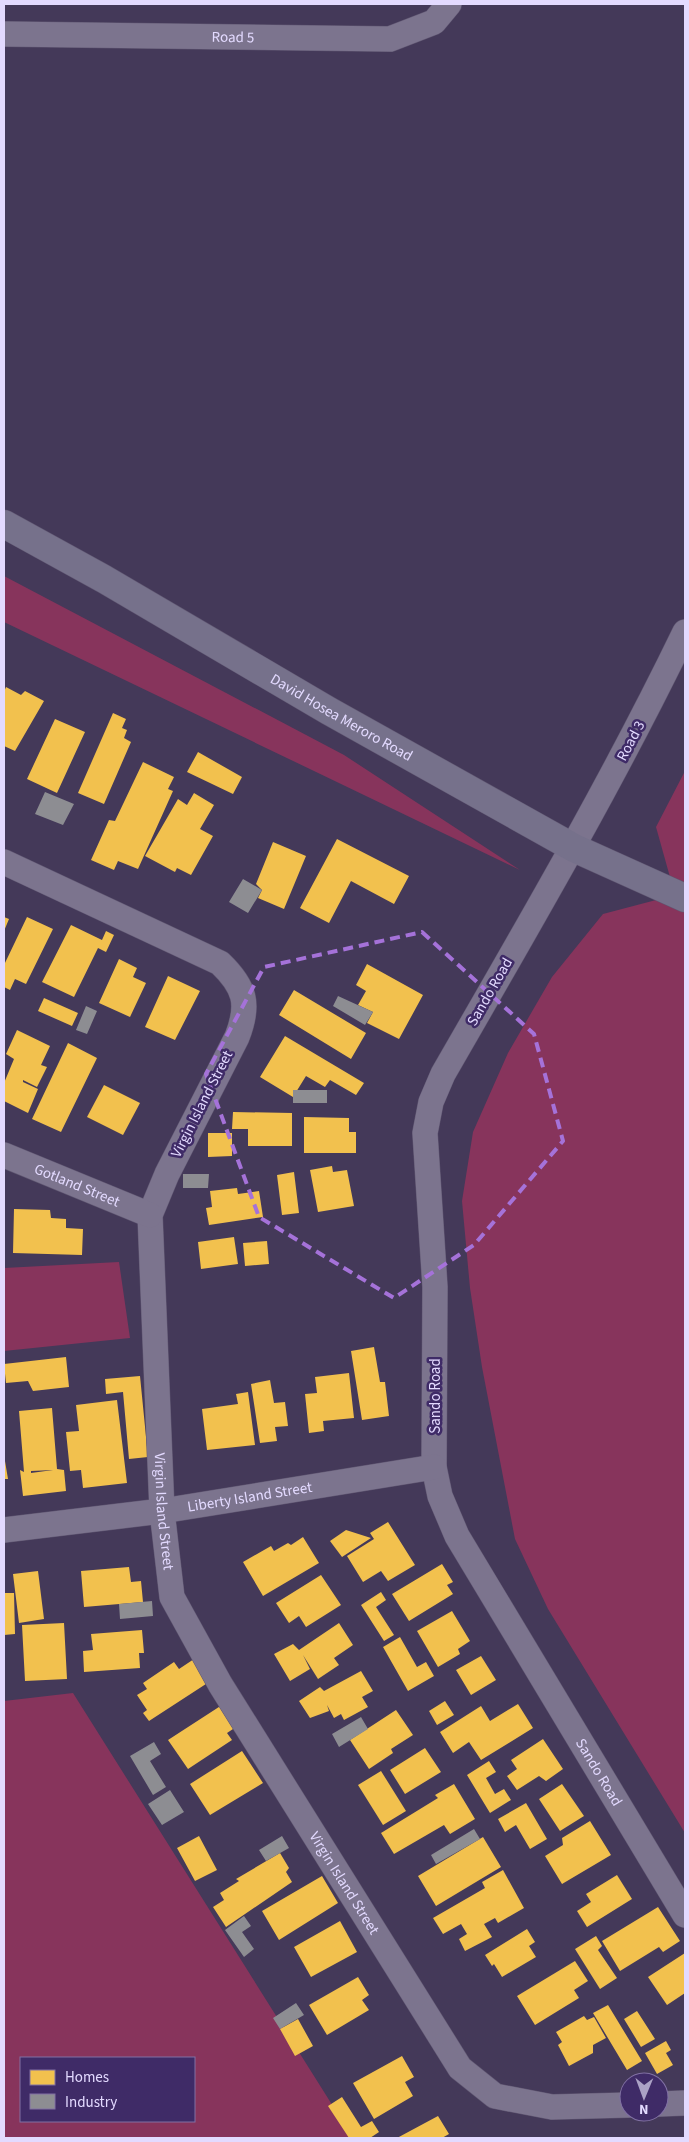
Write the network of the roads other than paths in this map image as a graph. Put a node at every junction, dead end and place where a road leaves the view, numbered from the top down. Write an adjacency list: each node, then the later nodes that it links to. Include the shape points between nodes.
1 (449, 4): 2 (street, Road 5, via 434,22 390,39)
2 (4, 34)
3 (4, 524): 5 (main road, David Hosea Meroro Road)
4 (685, 632): 5 (street, Road 3)
5 (574, 848): 7 (main road, David Hosea Meroro Road); 10 (street, Sando Road, via 443,1074 431,1102 425,1133 435,1288)
6 (4, 862): 9 (street, Virgin Island Street, via 220,963 236,979 244,1013 241,1025)
7 (685, 898)
8 (4, 1155): 9 (street, Gotland Street)
9 (150, 1215): 11 (street, Virgin Island Street)
10 (434, 1467): 11 (street, Liberty Island Street); 13 (street, Sando Road, via 440,1496 457,1536)
11 (162, 1511): 12 (street, Liberty Island Street); 16 (street, Virgin Island Street, via 172,1596 220,1684 460,2068 495,2096 552,2107)
12 (4, 1530)
13 (685, 1915)
14 (669, 2104): 15 (street)
15 (685, 2104)
16 (619, 2105)

